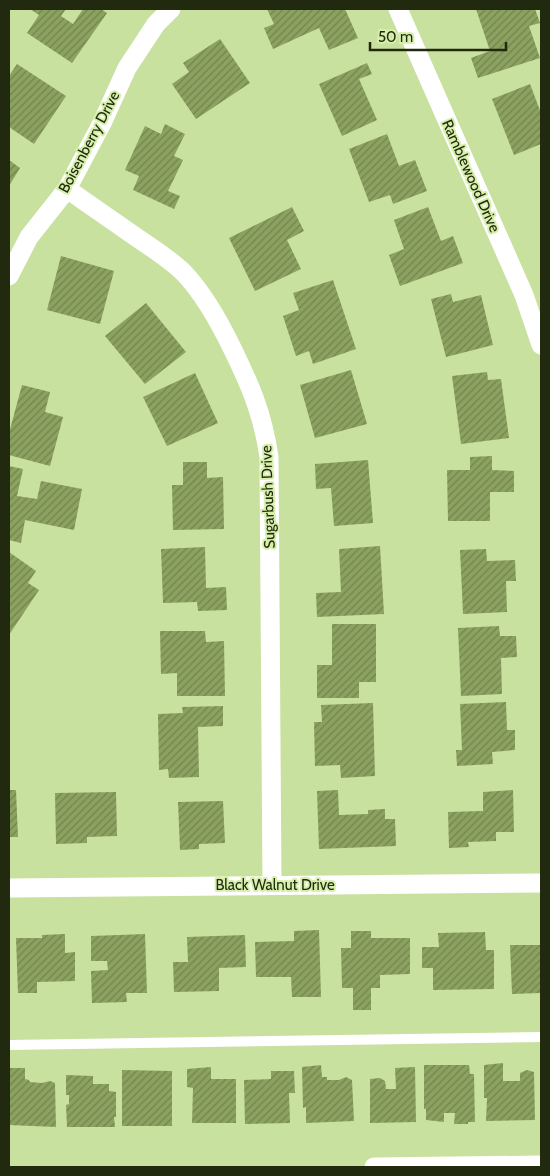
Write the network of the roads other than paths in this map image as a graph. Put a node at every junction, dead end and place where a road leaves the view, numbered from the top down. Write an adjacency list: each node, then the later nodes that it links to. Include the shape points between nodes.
1 (171, 9): 3 (street, Boisenberry Drive, via 156,24 127,68)
2 (398, 9): 5 (street, Ramblewood Drive, via 524,296)
3 (67, 189): 4 (street, Boisenberry Drive, via 29,237); 7 (street, Sugarbush Drive, via 184,273 218,320 260,410 269,457)
4 (9, 276)
5 (541, 344)
6 (541, 883): 7 (street, Black Walnut Drive)
7 (272, 885): 8 (street, Black Walnut Drive)
8 (9, 888)
9 (541, 1037): 10 (lane)
10 (9, 1045)
11 (541, 1165): 12 (street)
12 (374, 1167)

